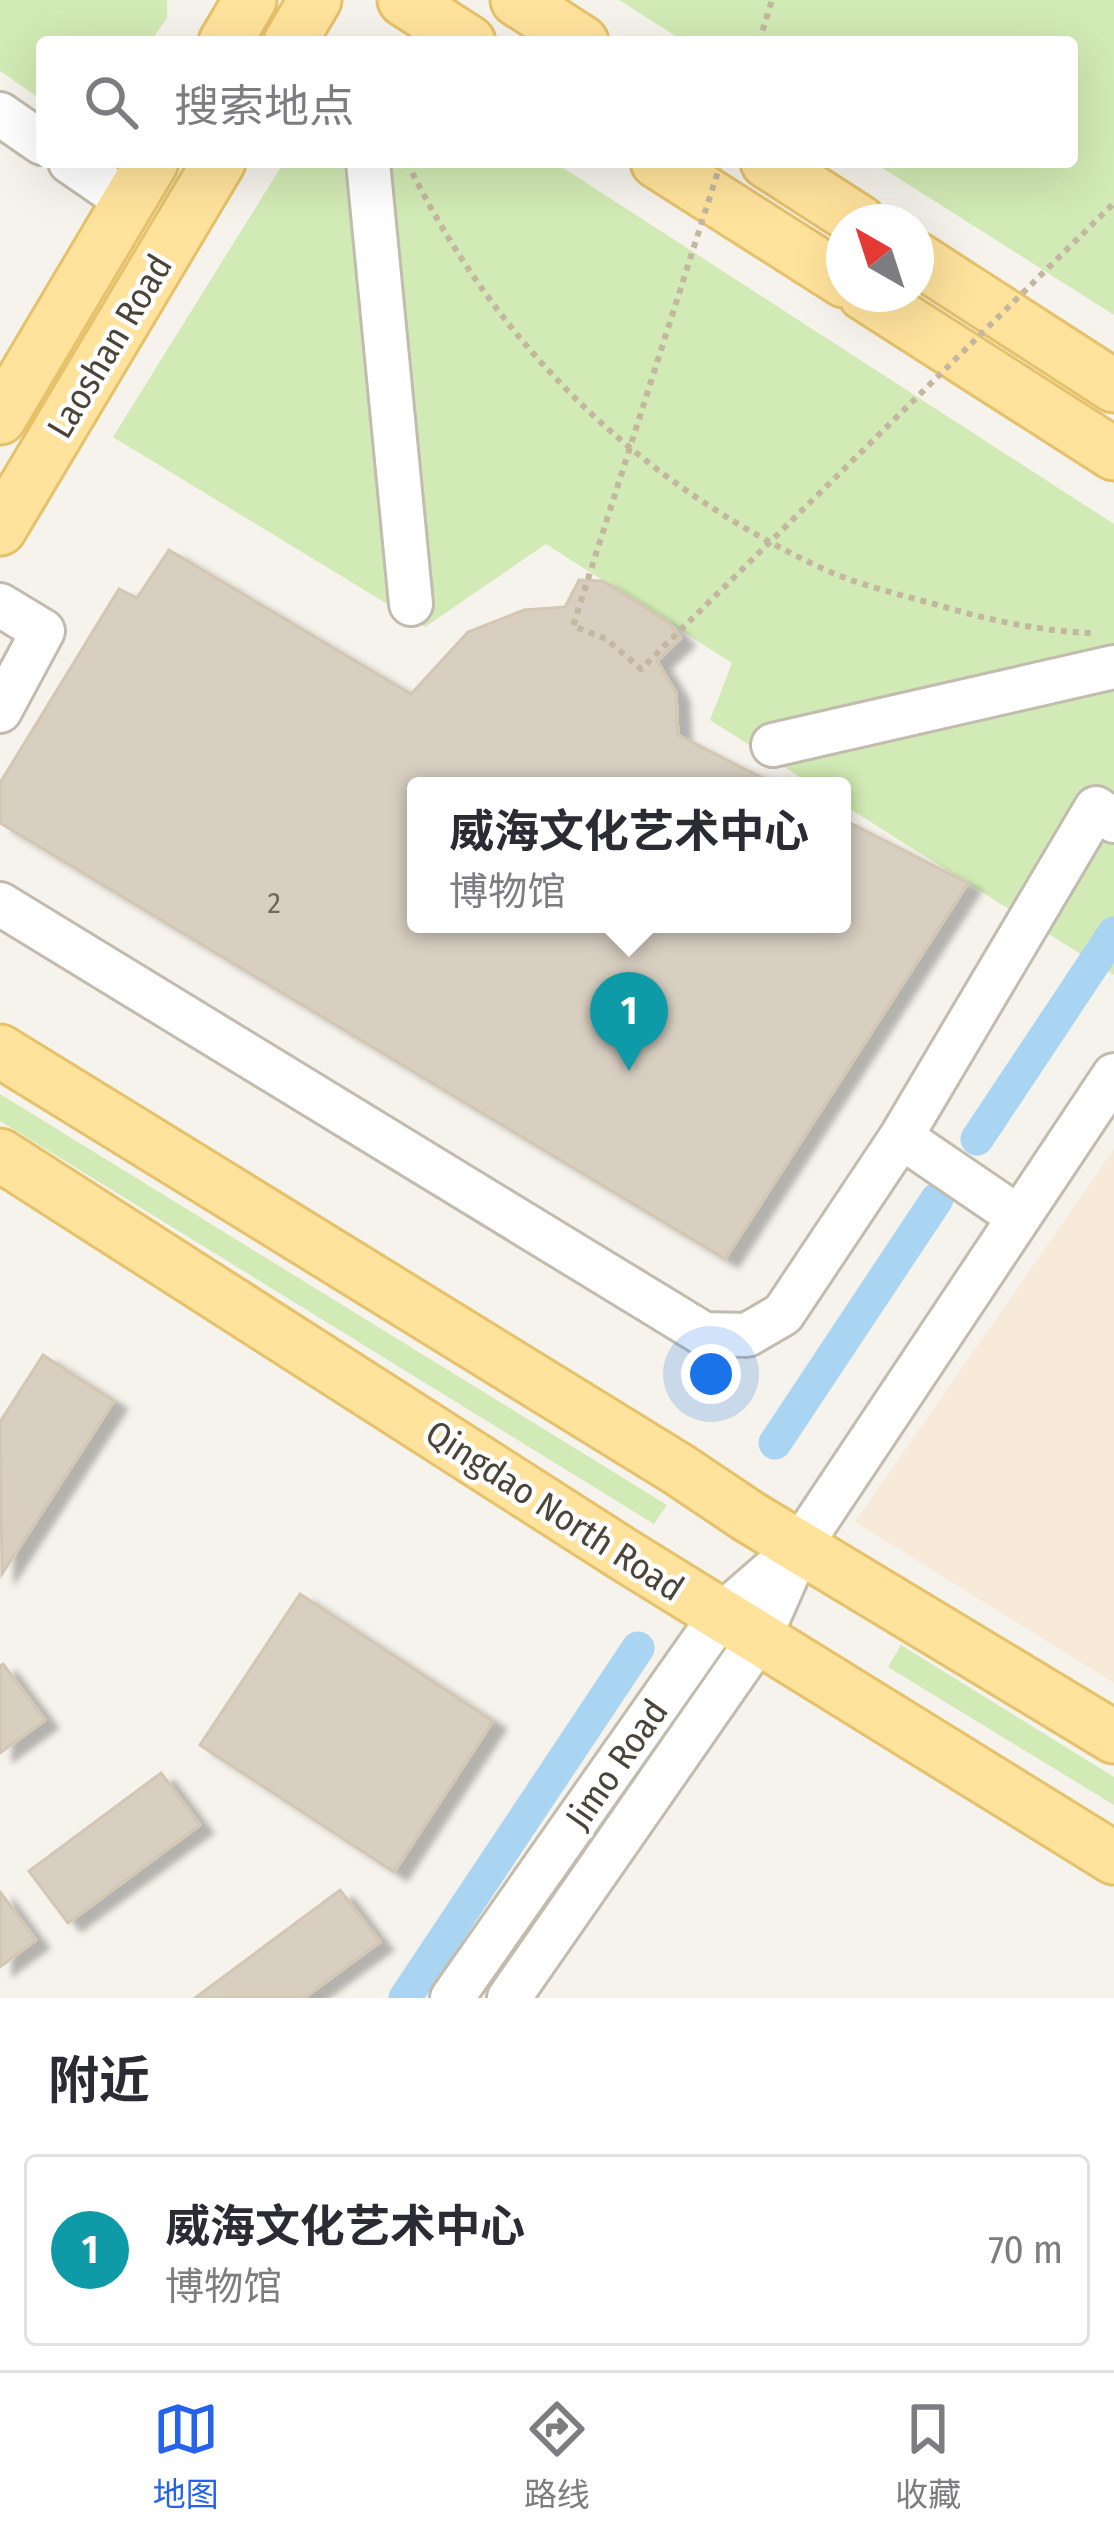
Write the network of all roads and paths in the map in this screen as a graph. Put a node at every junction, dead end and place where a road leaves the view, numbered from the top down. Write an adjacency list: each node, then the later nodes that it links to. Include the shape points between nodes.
1 (250, 0): 6 (main road)
2 (315, 0): 7 (main road)
3 (404, 0): 8 (main road)
4 (517, 0): 9 (main road)
5 (772, 0): 10 (path)
6 (229, 36)
7 (294, 36)
8 (461, 36)
9 (573, 36)
10 (761, 36)
11 (0, 114): 12 (street)
12 (36, 138)
13 (91, 168): 20 (street)
14 (215, 168): 29 (main road, Laoshan Road)
15 (369, 168): 30 (street)
16 (410, 168): 32 (path, via 486,299 544,369 680,485 820,568)
17 (666, 168): 23 (main road)
18 (719, 168): 21 (path, bridge, via 573,626 606,639 641,669)
19 (776, 168): 22 (main road)
20 (140, 182): 27 (main road, Laoshan Road)
21 (1114, 203)
22 (832, 204)
23 (826, 270)
24 (934, 270): 26 (main road)
25 (892, 312): 28 (main road)
26 (1114, 386)
27 (0, 418)
28 (1114, 454)
29 (0, 530)
30 (411, 604)
31 (0, 605): 33 (street, via 43,631)
32 (1105, 650): 34 (street)
33 (0, 711)
34 (773, 745)
35 (1114, 821): 39 (street, via 1096,808)
36 (0, 904): 39 (street, via 704,1334 747,1336 783,1314)
37 (0, 1051): 42 (main road)
38 (1114, 1075): 41 (street, Jimo Road)
39 (901, 1137): 41 (street)
40 (0, 1155): 43 (main road, Qingdao North Road)
41 (1017, 1216): 42 (street, Jimo Road)
42 (800, 1546): 43 (street, Jimo Road); 44 (main road)
43 (740, 1626): 45 (main road, Qingdao North Road); 46 (street, Jimo Road); 47 (street, Jimo Road)
44 (1114, 1737)
45 (1114, 1858)
46 (452, 1998)
47 (509, 1998)

